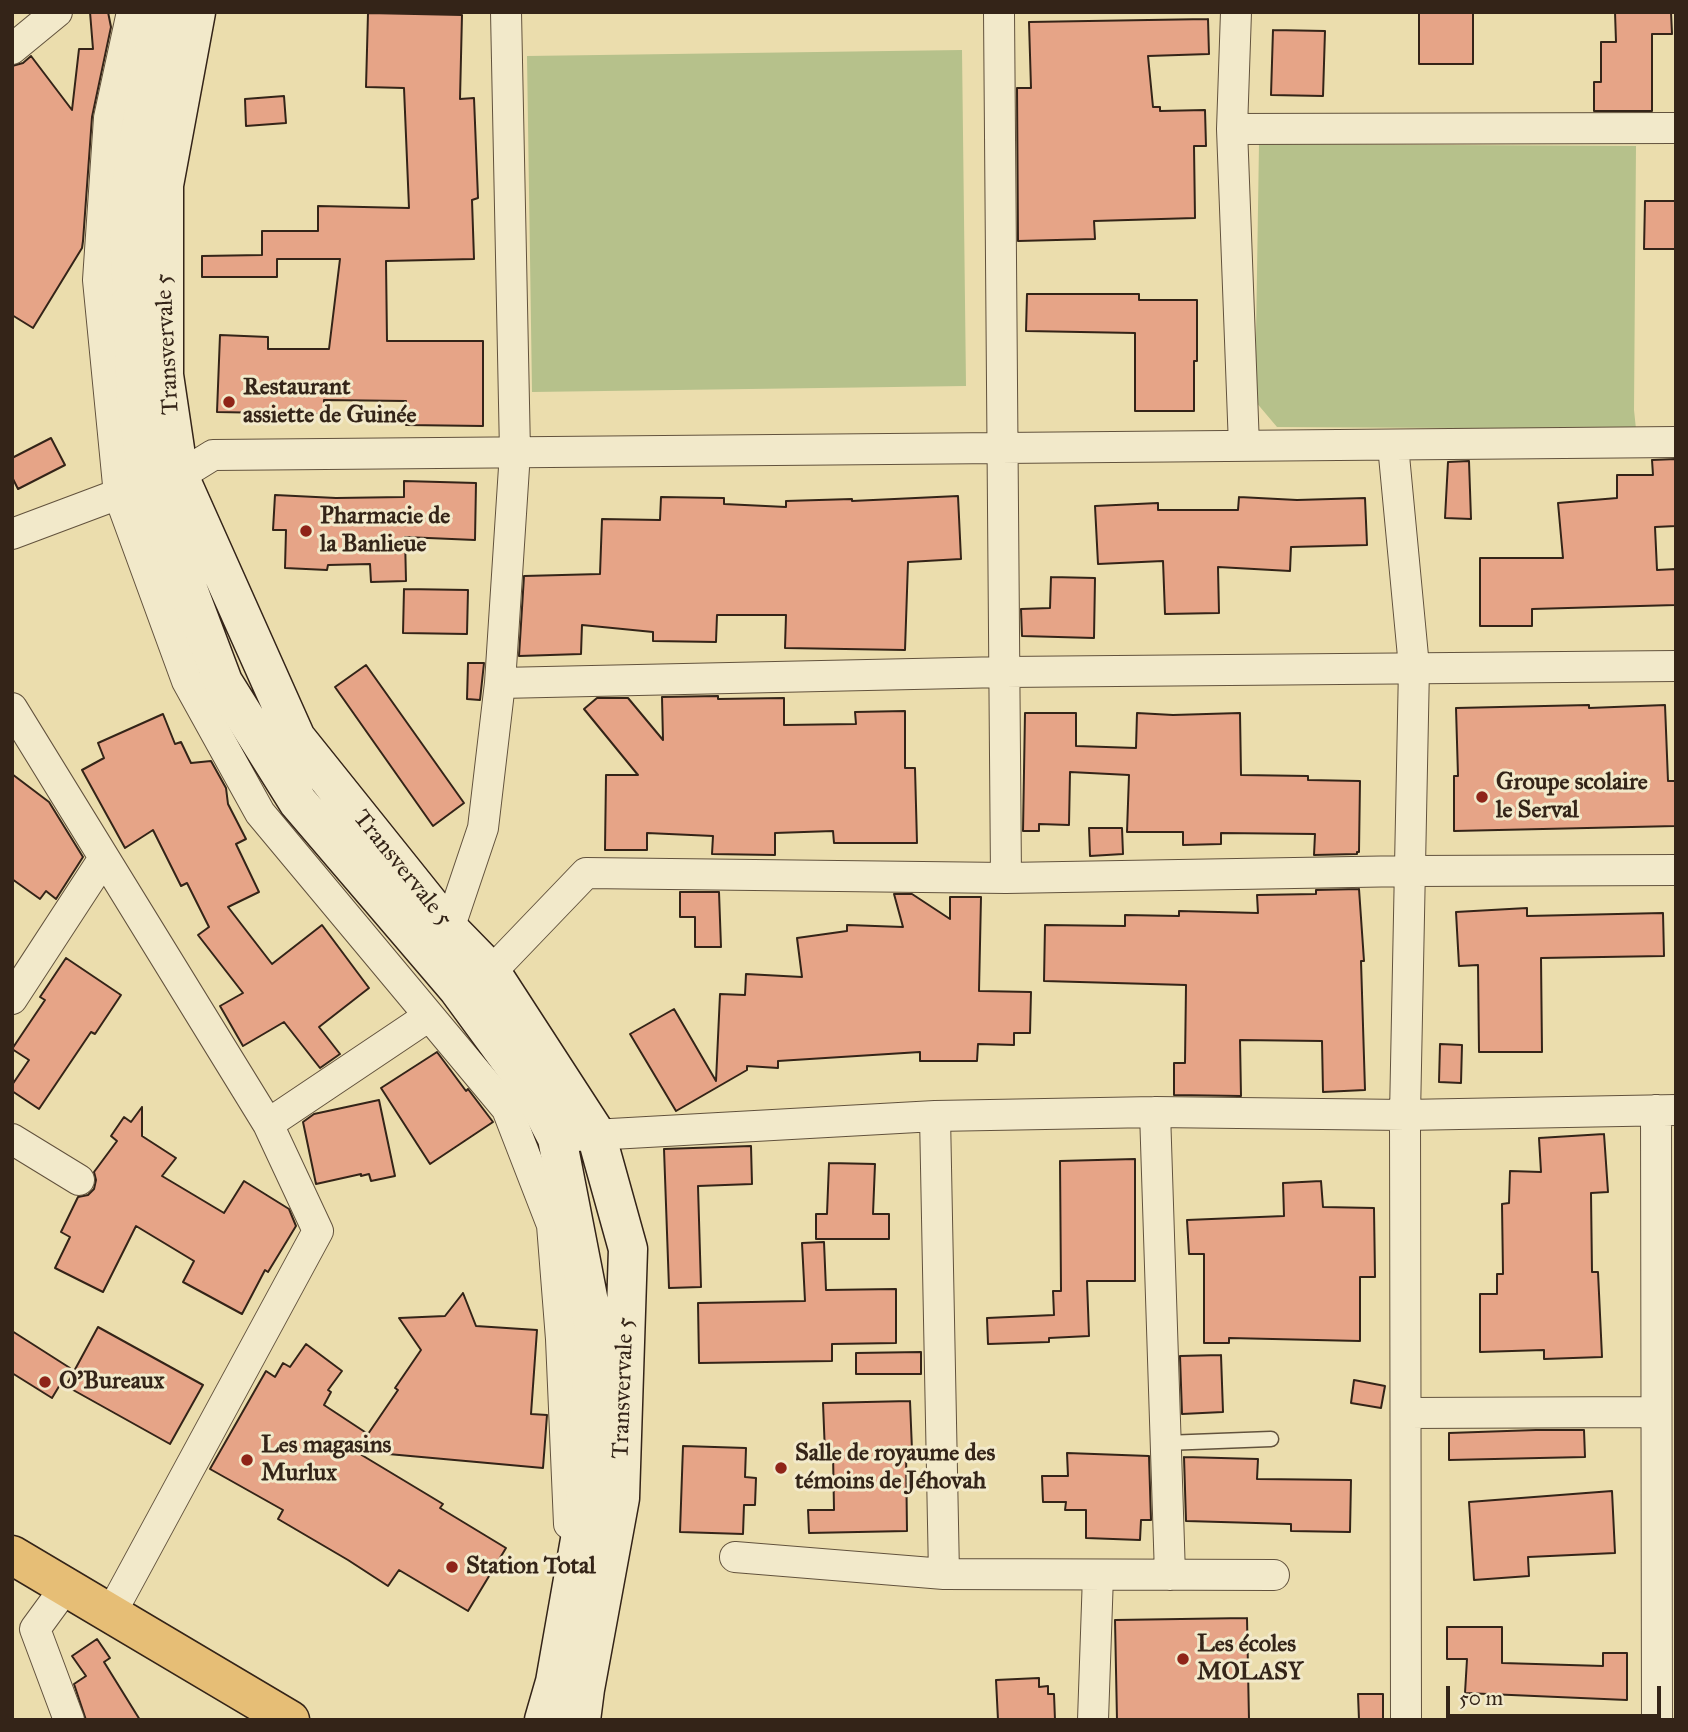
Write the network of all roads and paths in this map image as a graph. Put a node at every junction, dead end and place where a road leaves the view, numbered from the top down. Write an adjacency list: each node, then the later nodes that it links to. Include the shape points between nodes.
1 (57, 12): 8 (street)
2 (132, 12): 16 (street, Transvervale 5, via 109,118 98,280)
3 (161, 12): 16 (main road, Transvervale 5, via 128,202 136,399)
4 (196, 12): 16 (main road, Transvervale 5, via 164,185 164,375)
5 (506, 12): 15 (street)
6 (999, 12): 14 (street)
7 (1236, 12): 10 (street)
8 (12, 49)
9 (1676, 128): 10 (street)
10 (1232, 129): 13 (street)
11 (1676, 442): 12 (street)
12 (1393, 445): 13 (street); 19 (street)
13 (1244, 446): 14 (street)
14 (1003, 448): 15 (street); 20 (street)
15 (515, 452): 16 (street, via 213,455); 21 (street)
16 (149, 485): 17 (street); 27 (main road, Transvervale 5, via 296,738); 30 (street, Transvervale 5, via 187,681 260,813); 37 (main road, Transvervale 5, via 223,681 298,802 458,989 532,1090)
17 (12, 534)
18 (1676, 666): 19 (street)
19 (1414, 667): 20 (street); 24 (street)
20 (1004, 672): 21 (street); 26 (street)
21 (500, 683): 27 (street, via 483,828)
22 (12, 708): 23 (street)
23 (104, 858): 29 (street); 35 (street)
24 (1410, 870): 25 (street); 26 (street); 33 (street)
25 (1676, 870)
26 (1006, 878): 28 (street, via 586,873)
27 (449, 929): 28 (main road, Transvervale 5)
28 (491, 972): 36 (main road, Transvervale 5)
29 (12, 999)
30 (429, 1016): 35 (street); 52 (street, Transvervale 5, via 507,1109 552,1225 569,1525)
31 (1666, 1110): 33 (street); 40 (street)
32 (1154, 1112): 33 (street); 34 (street); 43 (street)
33 (1405, 1115): 41 (street)
34 (936, 1116): 36 (street); 46 (street)
35 (268, 1124): 51 (street, via 318,1231)
36 (596, 1134): 37 (street); 56 (main road, Transvervale 5, via 628,1248 620,1498)
37 (557, 1138): 52 (main road, Transvervale 5, via 594,1328 585,1511)
38 (12, 1139): 39 (street)
39 (79, 1180)
40 (1656, 1412): 41 (street); 59 (street)
41 (1406, 1413): 58 (street)
42 (1271, 1439): 43 (lane)
43 (1166, 1443): 49 (street)
44 (12, 1555): 50 (main road)
45 (735, 1557): 46 (street)
46 (944, 1574): 47 (street)
47 (1098, 1574): 49 (street); 57 (street)
48 (1273, 1574): 49 (street)
49 (1170, 1575)
50 (65, 1588): 51 (main road); 53 (street, via 35,1629)
51 (110, 1615): 54 (main road)
52 (555, 1682): 55 (main road, Transvervale 5)
53 (69, 1720)
54 (290, 1720)
55 (544, 1720)
56 (581, 1720)
57 (1093, 1720)
58 (1406, 1720)
59 (1657, 1720)

